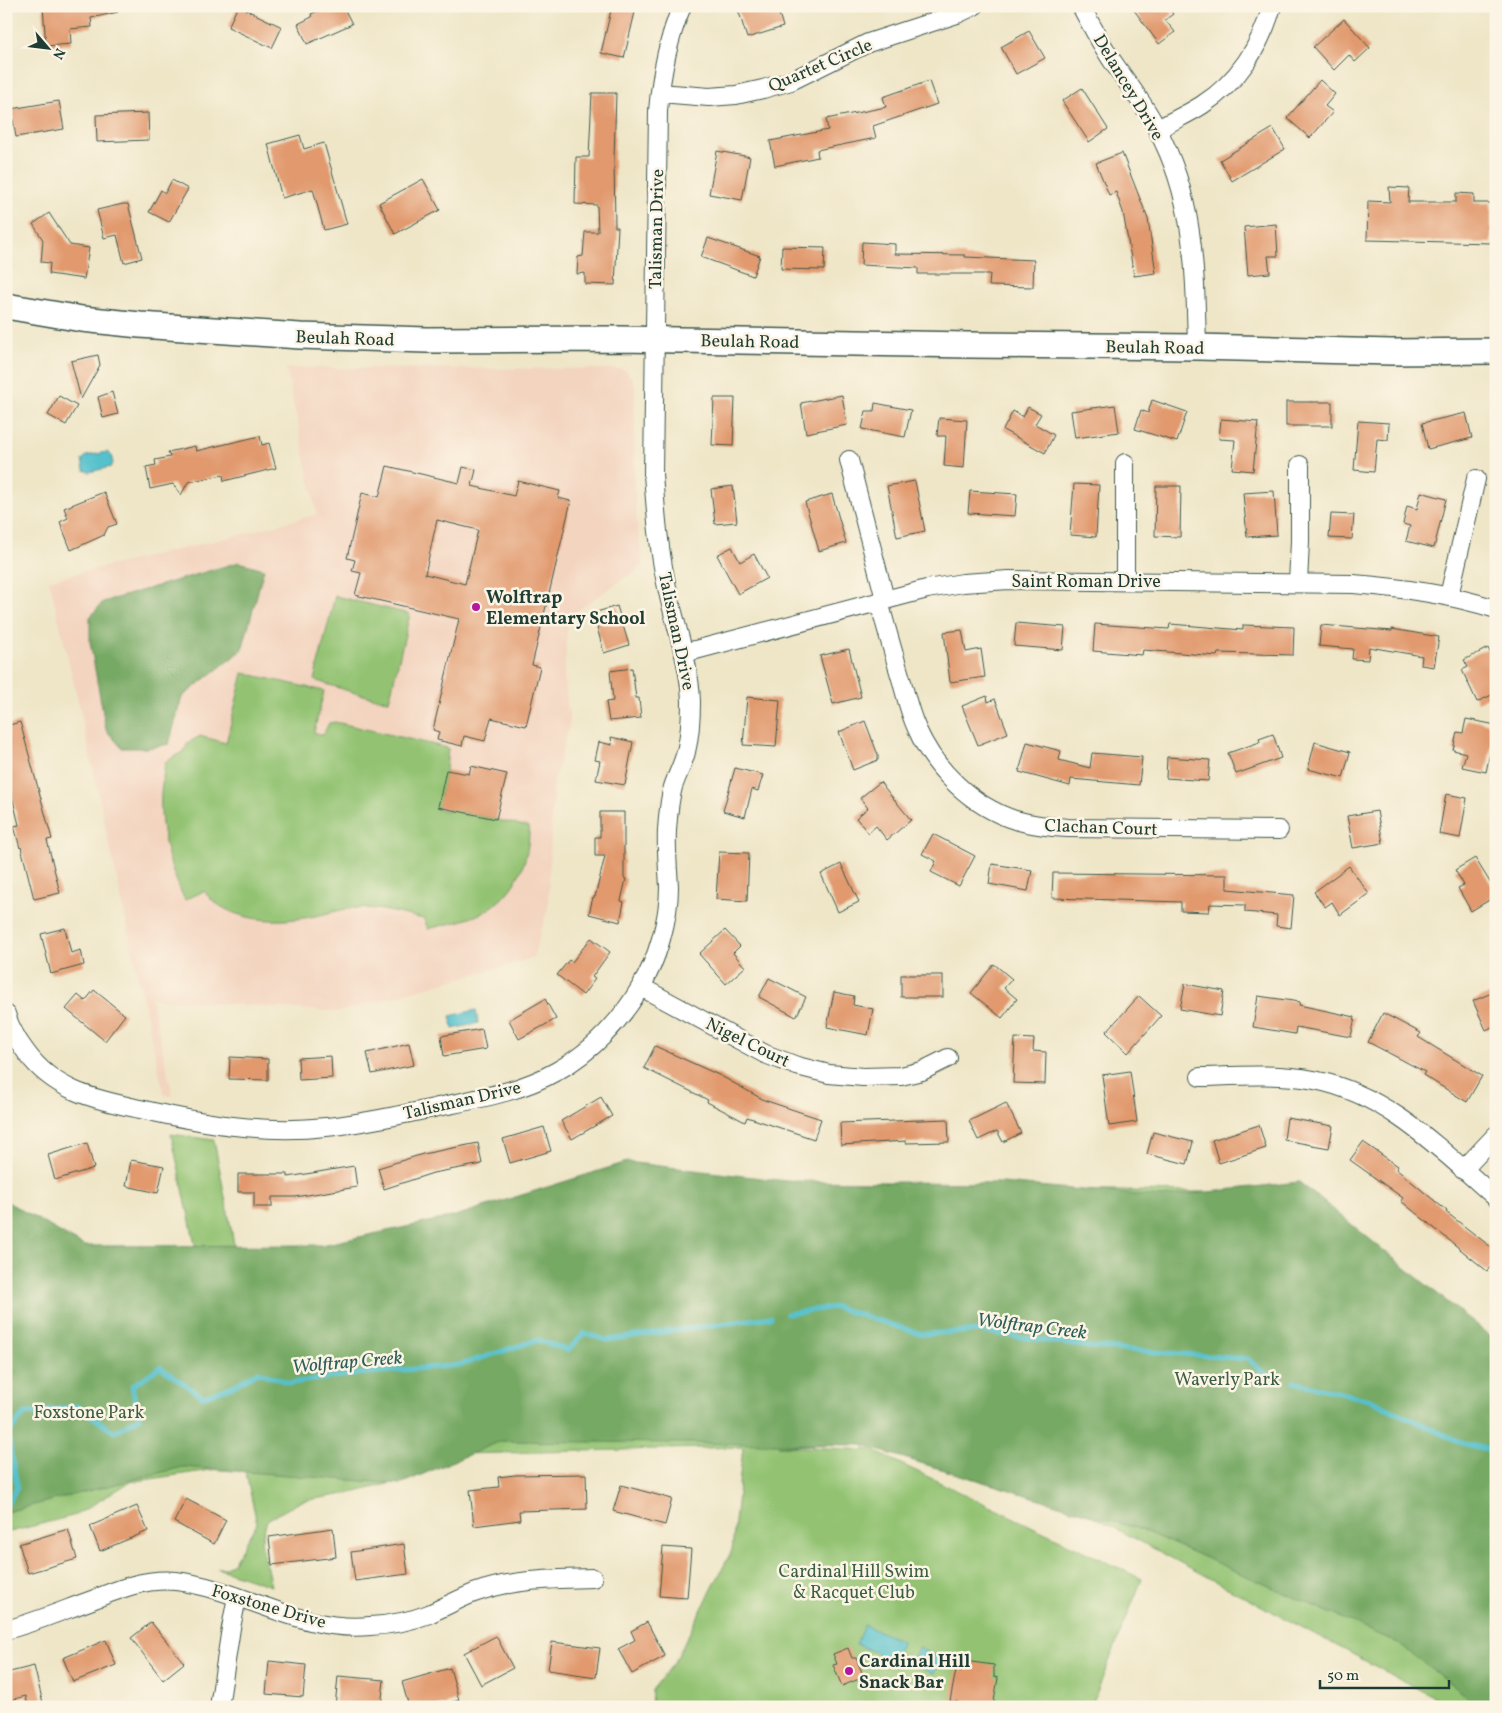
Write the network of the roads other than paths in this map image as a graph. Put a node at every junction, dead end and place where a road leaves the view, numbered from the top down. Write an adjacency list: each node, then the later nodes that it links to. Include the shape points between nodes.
1 (682, 6): 5 (street, Talisman Drive, via 668,50)
2 (974, 6): 5 (street, Quartet Circle, via 868,43 791,80 763,89 709,97)
3 (1081, 6): 6 (street, Delancey Drive)
4 (1272, 6): 6 (street, via 1255,50 1240,71 1202,105)
5 (660, 93): 8 (street, Talisman Drive)
6 (1158, 129): 9 (street, Delancey Drive, via 1174,169 1190,225 1195,268)
7 (6, 306): 8 (main road, Beulah Road, via 112,323 300,336 427,340)
8 (655, 340): 9 (main road, Beulah Road); 20 (street, Talisman Drive, via 653,474 657,531)
9 (1197, 347): 10 (main road, Beulah Road)
10 (1496, 352)
11 (850, 460): 18 (street, Clachan Court)
12 (1125, 463): 15 (street)
13 (1300, 466): 16 (street)
14 (1476, 479): 17 (street)
15 (1125, 580): 16 (street, Saint Roman Drive); 18 (street, Saint Roman Drive, via 963,583)
16 (1298, 583): 17 (street, Saint Roman Drive, via 1406,588)
17 (1449, 596): 19 (street, Saint Roman Drive)
18 (882, 600): 20 (street, Saint Roman Drive); 21 (street, Clachan Court, via 910,711 921,737 947,775 990,809 1040,826)
19 (1496, 609)
20 (684, 653): 22 (street, Talisman Drive, via 691,700 690,729 668,811 667,908 662,934)
21 (1279, 830)
22 (641, 987): 23 (street, Talisman Drive, via 623,1013 594,1044 557,1071 531,1084 496,1095 376,1121 310,1128 218,1125 76,1092 39,1068 15,1038); 24 (street, Nigel Court, via 765,1054 829,1074 901,1076 922,1071)
23 (7, 1017)
24 (948, 1058)
25 (1200, 1077): 27 (street, via 1280,1076 1344,1088 1398,1115)
26 (1496, 1135): 27 (street)
27 (1463, 1170): 28 (street)
28 (1496, 1198)
29 (593, 1578): 30 (street, Foxstone Drive, via 504,1584 474,1593 428,1614 368,1627 306,1620)
30 (237, 1597): 31 (street, Foxstone Drive, via 192,1584 154,1581 128,1586); 32 (street)
31 (6, 1630)
32 (219, 1707)

